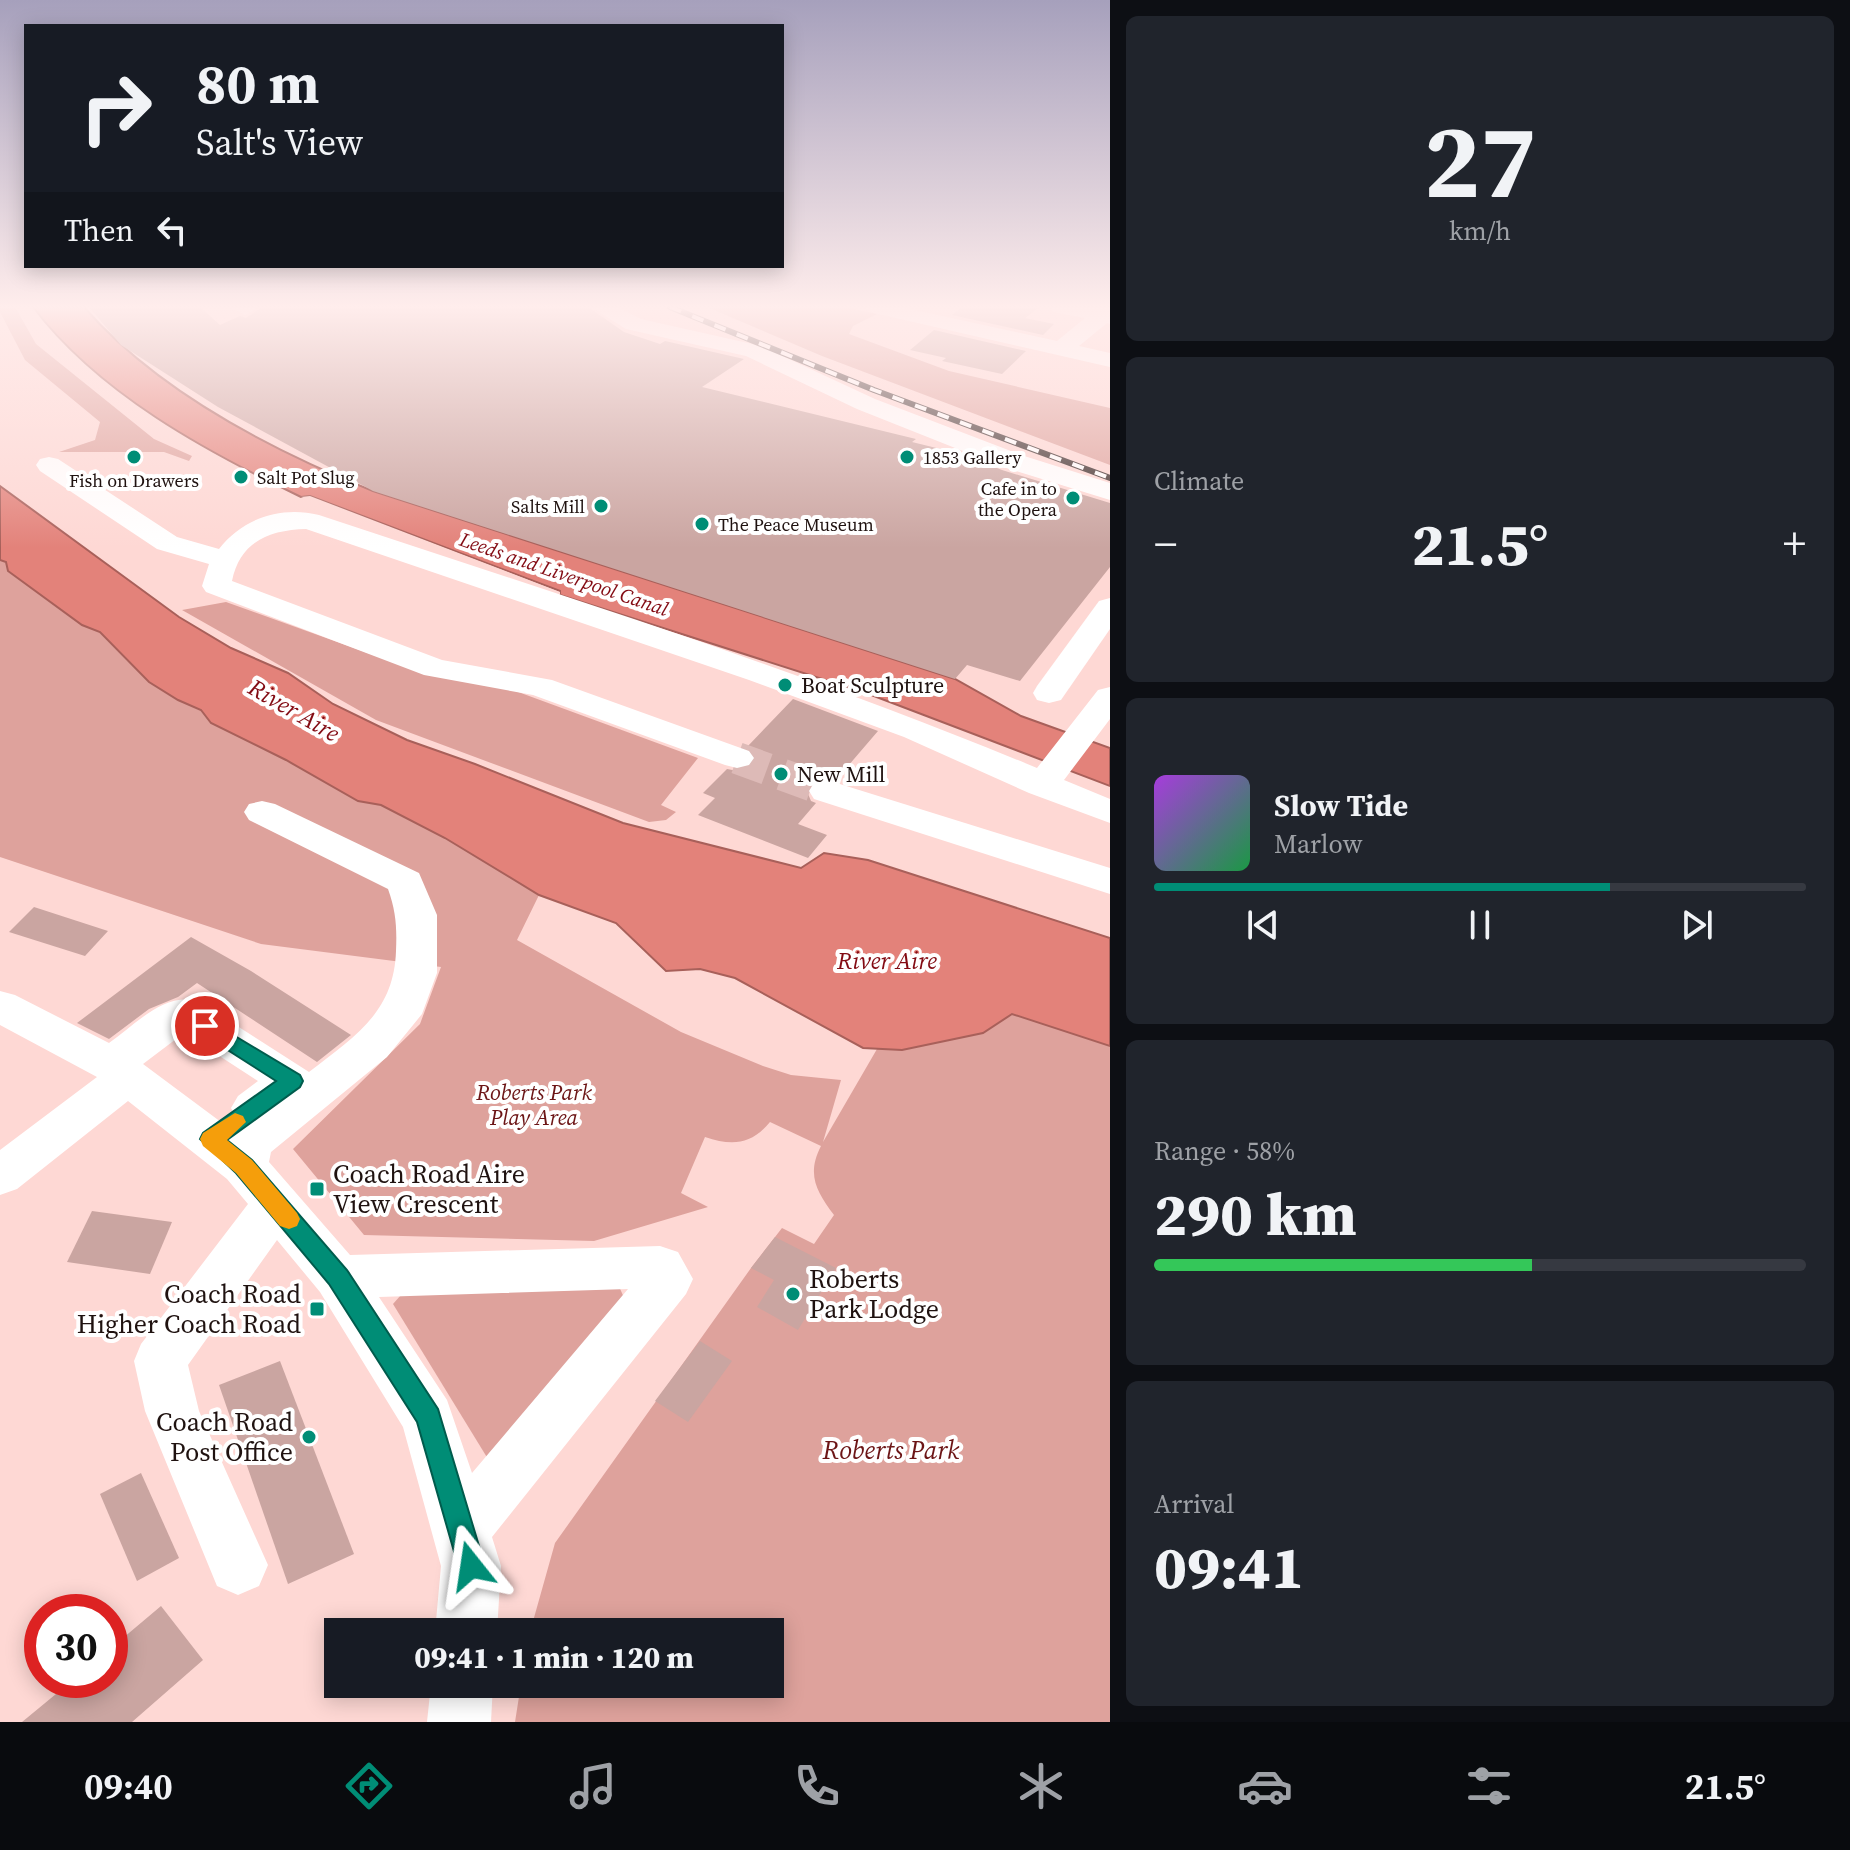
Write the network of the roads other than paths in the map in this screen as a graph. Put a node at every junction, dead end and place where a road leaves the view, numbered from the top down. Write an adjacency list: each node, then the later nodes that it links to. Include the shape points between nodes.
1 (831, 387): 3 (street, via 1012,461)
2 (49, 465): 4 (street, via 167,543)
3 (1110, 492)
4 (226, 560): 8 (street, via 217,586 435,668 540,687); 9 (street, via 242,537 260,526 309,521 760,673)
5 (1106, 618): 6 (street)
6 (1049, 693)
7 (1103, 708): 9 (street)
8 (737, 758)
9 (1045, 782): 12 (street)
10 (827, 791): 13 (street)
11 (262, 812): 16 (street, via 405,882 417,915 416,973 401,1014 372,1046 250,1143)
12 (1110, 812)
13 (1110, 881)
14 (0, 1006): 15 (street)
15 (120, 1070): 16 (street); 16 (street, via 183,1012 292,1081); 17 (street)
16 (243, 1170): 18 (street); 20 (street, via 160,1361 172,1411)
17 (0, 1176)
18 (338, 1277): 19 (street, via 428,1418); 19 (street, via 660,1267 668,1279)
19 (462, 1529): 21 (street, via 471,1566)
20 (238, 1565)
21 (467, 1618)
22 (461, 1698): 23 (street)
23 (459, 1722)

